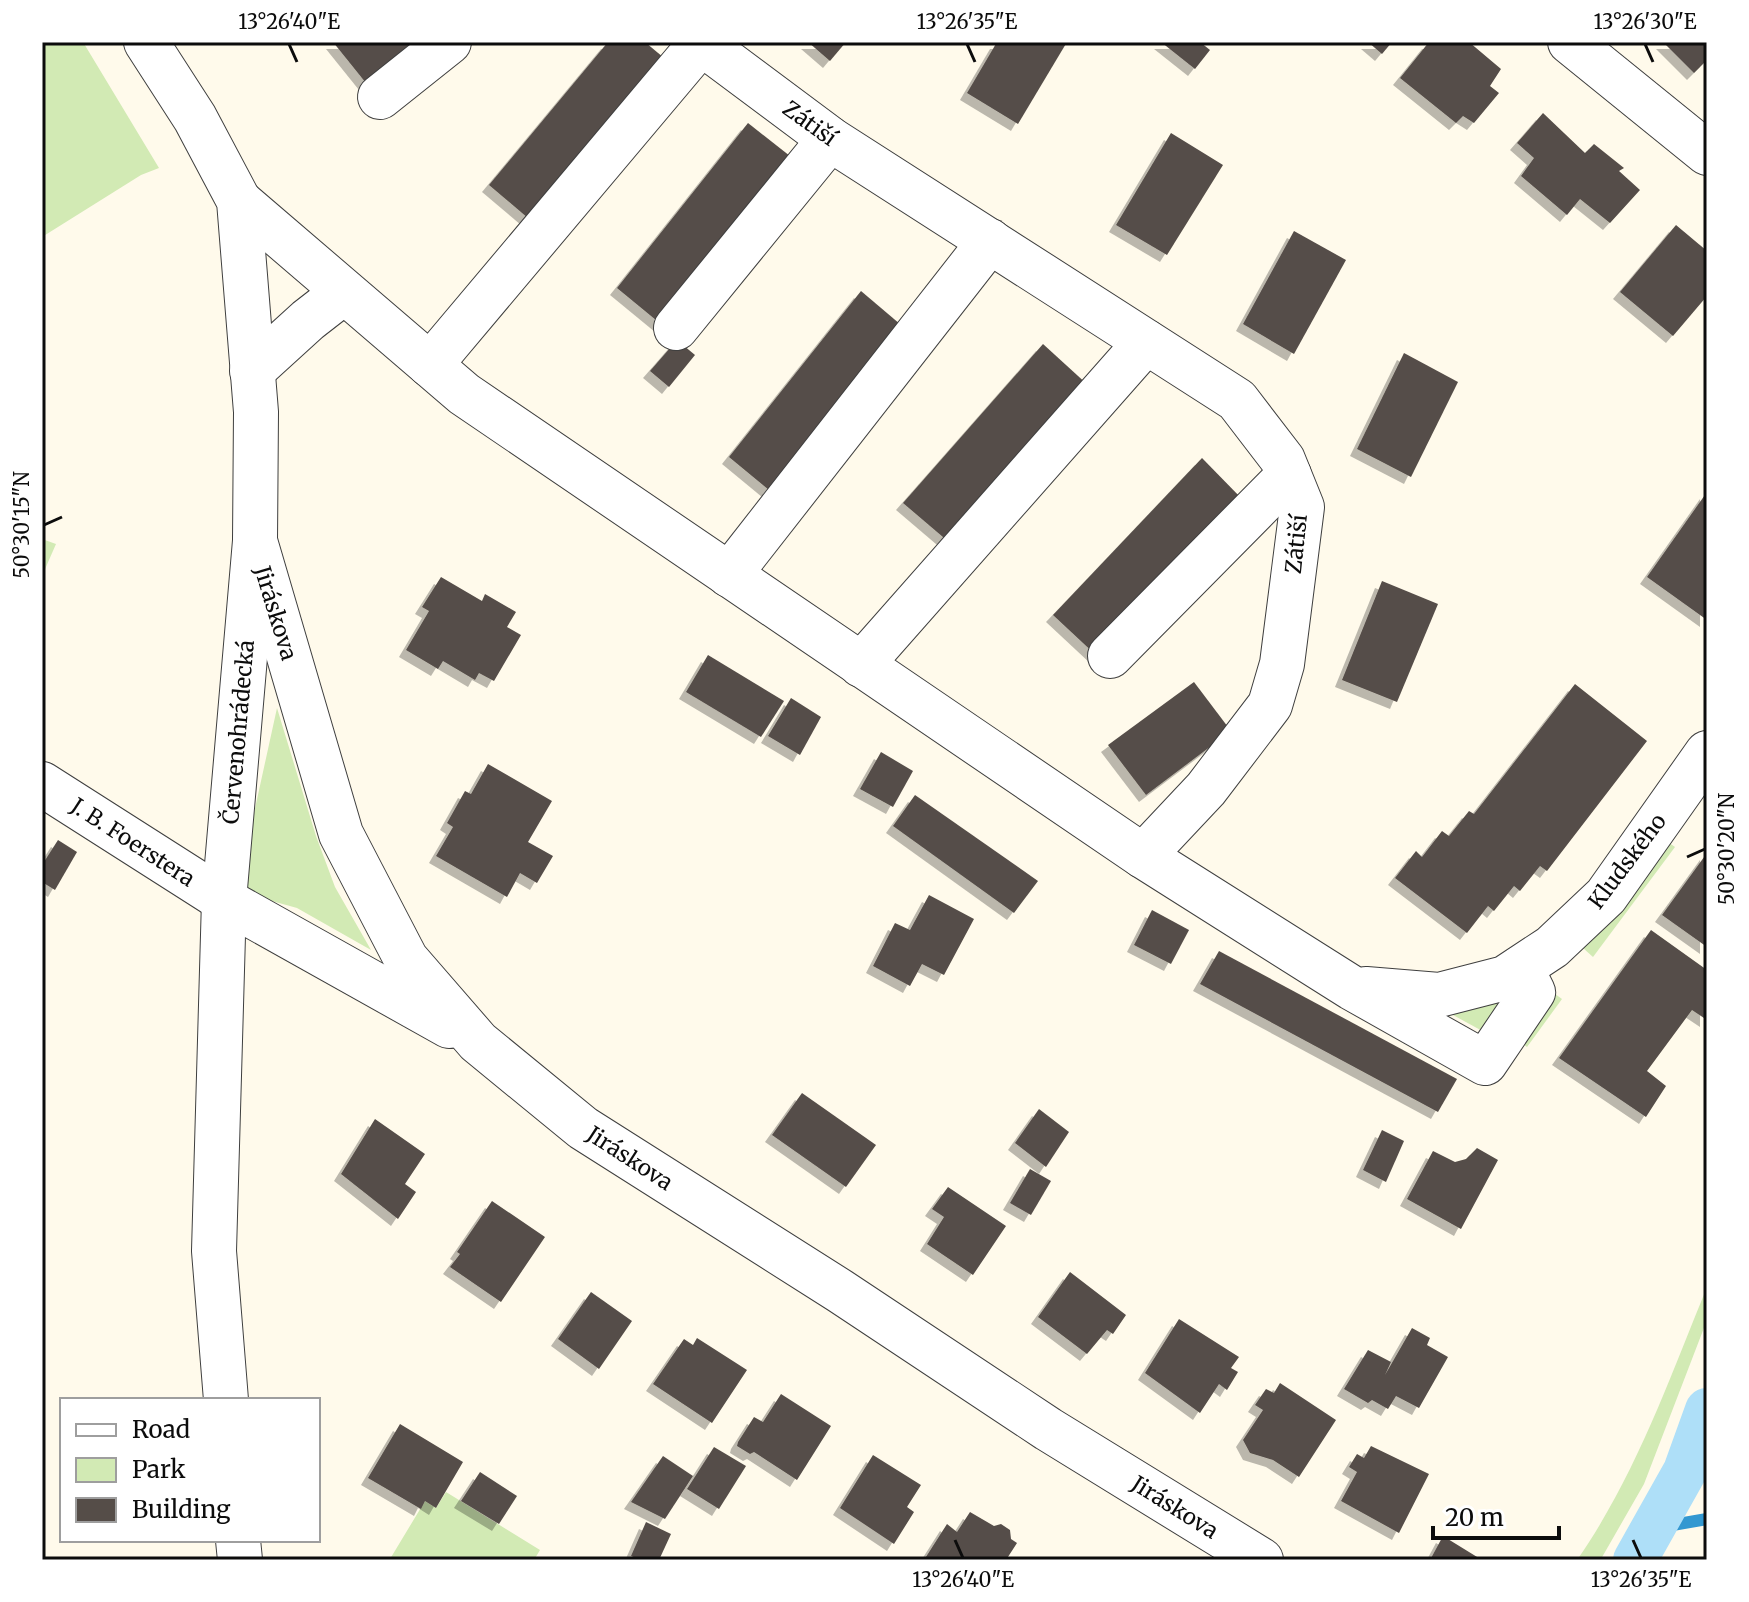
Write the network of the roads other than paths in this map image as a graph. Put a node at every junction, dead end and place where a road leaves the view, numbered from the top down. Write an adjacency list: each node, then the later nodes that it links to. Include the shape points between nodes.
1 (146, 42): 8 (street, Červenohrádecká)
2 (449, 42): 5 (street)
3 (1570, 42): 7 (street)
4 (701, 43): 6 (street, Zátiší); 13 (street)
5 (380, 97)
6 (830, 139): 9 (street, Zátiší); 11 (street)
7 (1707, 153)
8 (239, 201): 10 (street); 14 (street, Červenohrádecká)
9 (990, 241): 12 (street, Zátiší); 17 (street)
10 (344, 292): 13 (street); 14 (street)
11 (676, 328)
12 (1146, 342): 15 (street, Zátiší, via 1237,400); 19 (street)
13 (430, 365): 17 (street, via 464,394)
14 (252, 371): 16 (street, Červenohrádecká)
15 (1289, 475): 18 (street); 22 (street, Zátiší, via 1302,507 1282,664 1270,705 1206,789)
16 (255, 541): 23 (street, Červenohrádecká); 26 (street, Jiráskova, via 341,834 406,959)
17 (729, 575): 19 (street)
18 (1110, 656)
19 (861, 665): 22 (street)
20 (1707, 753): 24 (street, Kludského, via 1606,896 1552,947)
21 (42, 784): 23 (street, J. B. Foerstera)
22 (1143, 856): 25 (street)
23 (224, 900): 26 (street, J. B. Foerstera); 27 (street, Červenohrádecká, via 214,1251)
24 (1521, 968): 25 (street, Kludského, via 1505,978 1439,995); 25 (street, via 1533,992 1485,1063)
25 (1352, 988)
26 (478, 1042): 28 (street, Jiráskova, via 583,1128)
27 (226, 1398)
28 (1261, 1560)

